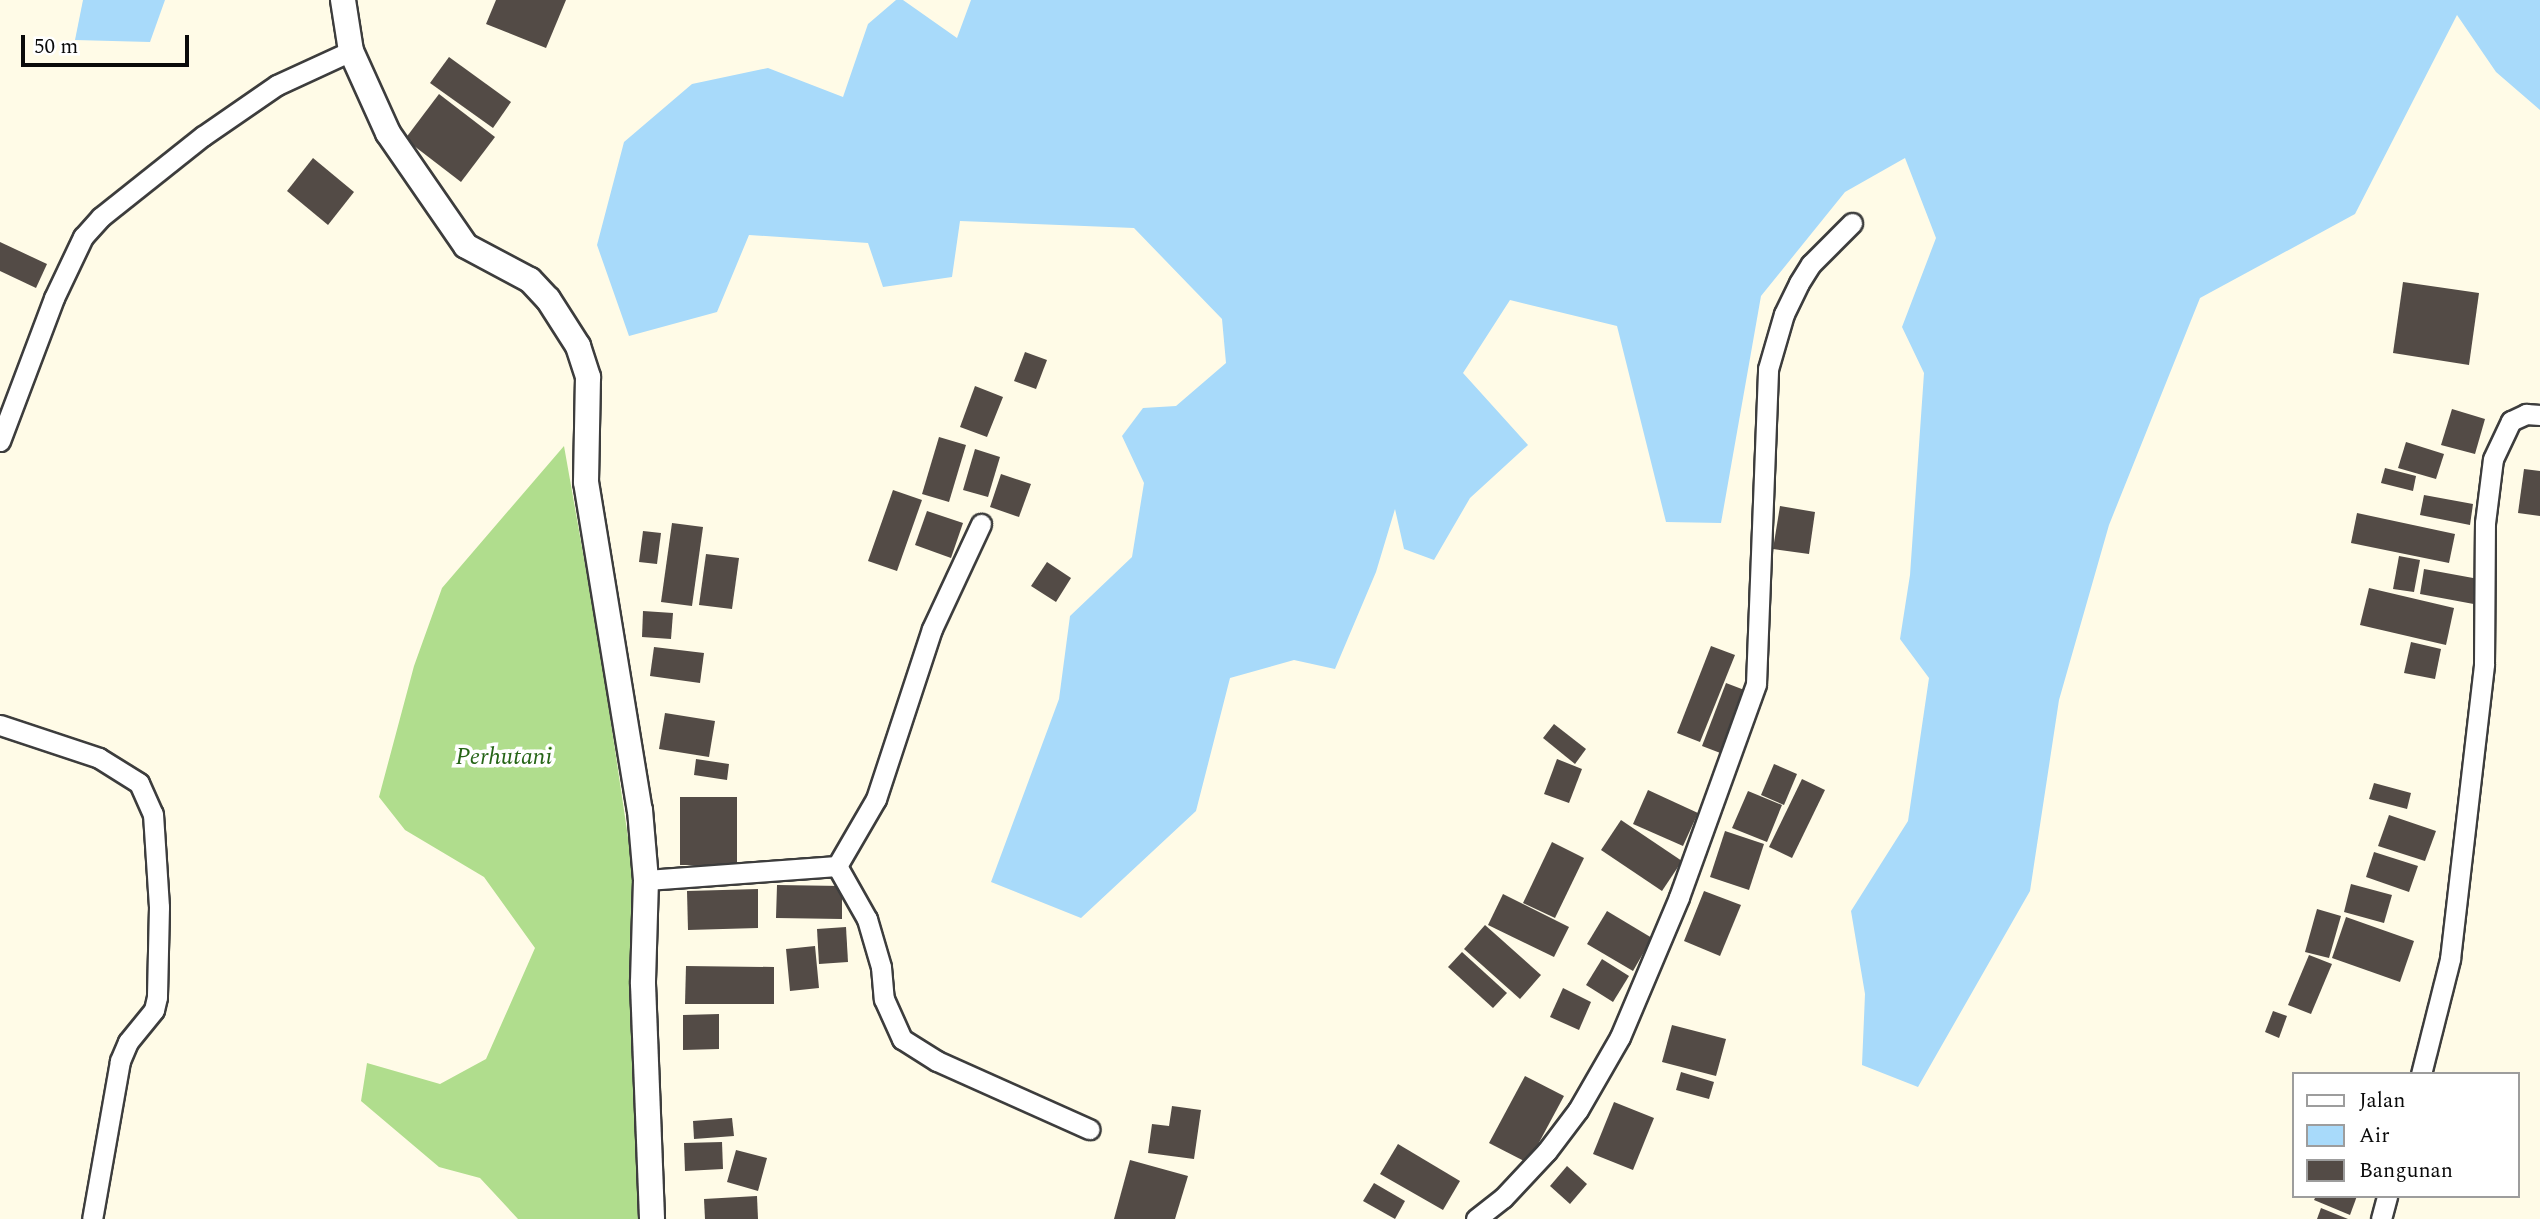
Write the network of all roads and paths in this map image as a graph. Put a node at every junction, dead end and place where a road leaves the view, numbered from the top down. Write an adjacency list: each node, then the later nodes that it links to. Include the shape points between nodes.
1 (343, 0): 2 (street)
2 (351, 51): 5 (street, via 277,85 102,216 83,237 54,298); 9 (street, via 388,133 466,246 530,280 578,346 589,389 586,482 640,810)
3 (1852, 223): 15 (street, via 1811,264 1799,283 1784,314 1768,369 1756,684 1679,897 1620,1037 1578,1110 1547,1152)
4 (2540, 415): 10 (street, via 2526,414 2511,421 2493,459 2485,523 2484,664 2450,959)
5 (0, 441)
6 (981, 524): 8 (street, via 932,629 876,799)
7 (0, 725): 13 (street, via 99,758 139,783 153,814 159,907 157,997 154,1010 128,1042 120,1061)
8 (837, 866): 9 (street); 11 (street, via 867,919 881,967 884,999 902,1039 937,1061)
9 (646, 880): 14 (street, via 643,984)
10 (2422, 1072)
11 (1089, 1129)
12 (2386, 1198): 16 (street)
13 (92, 1219)
14 (652, 1219)
15 (1476, 1219)
16 (2381, 1219)

